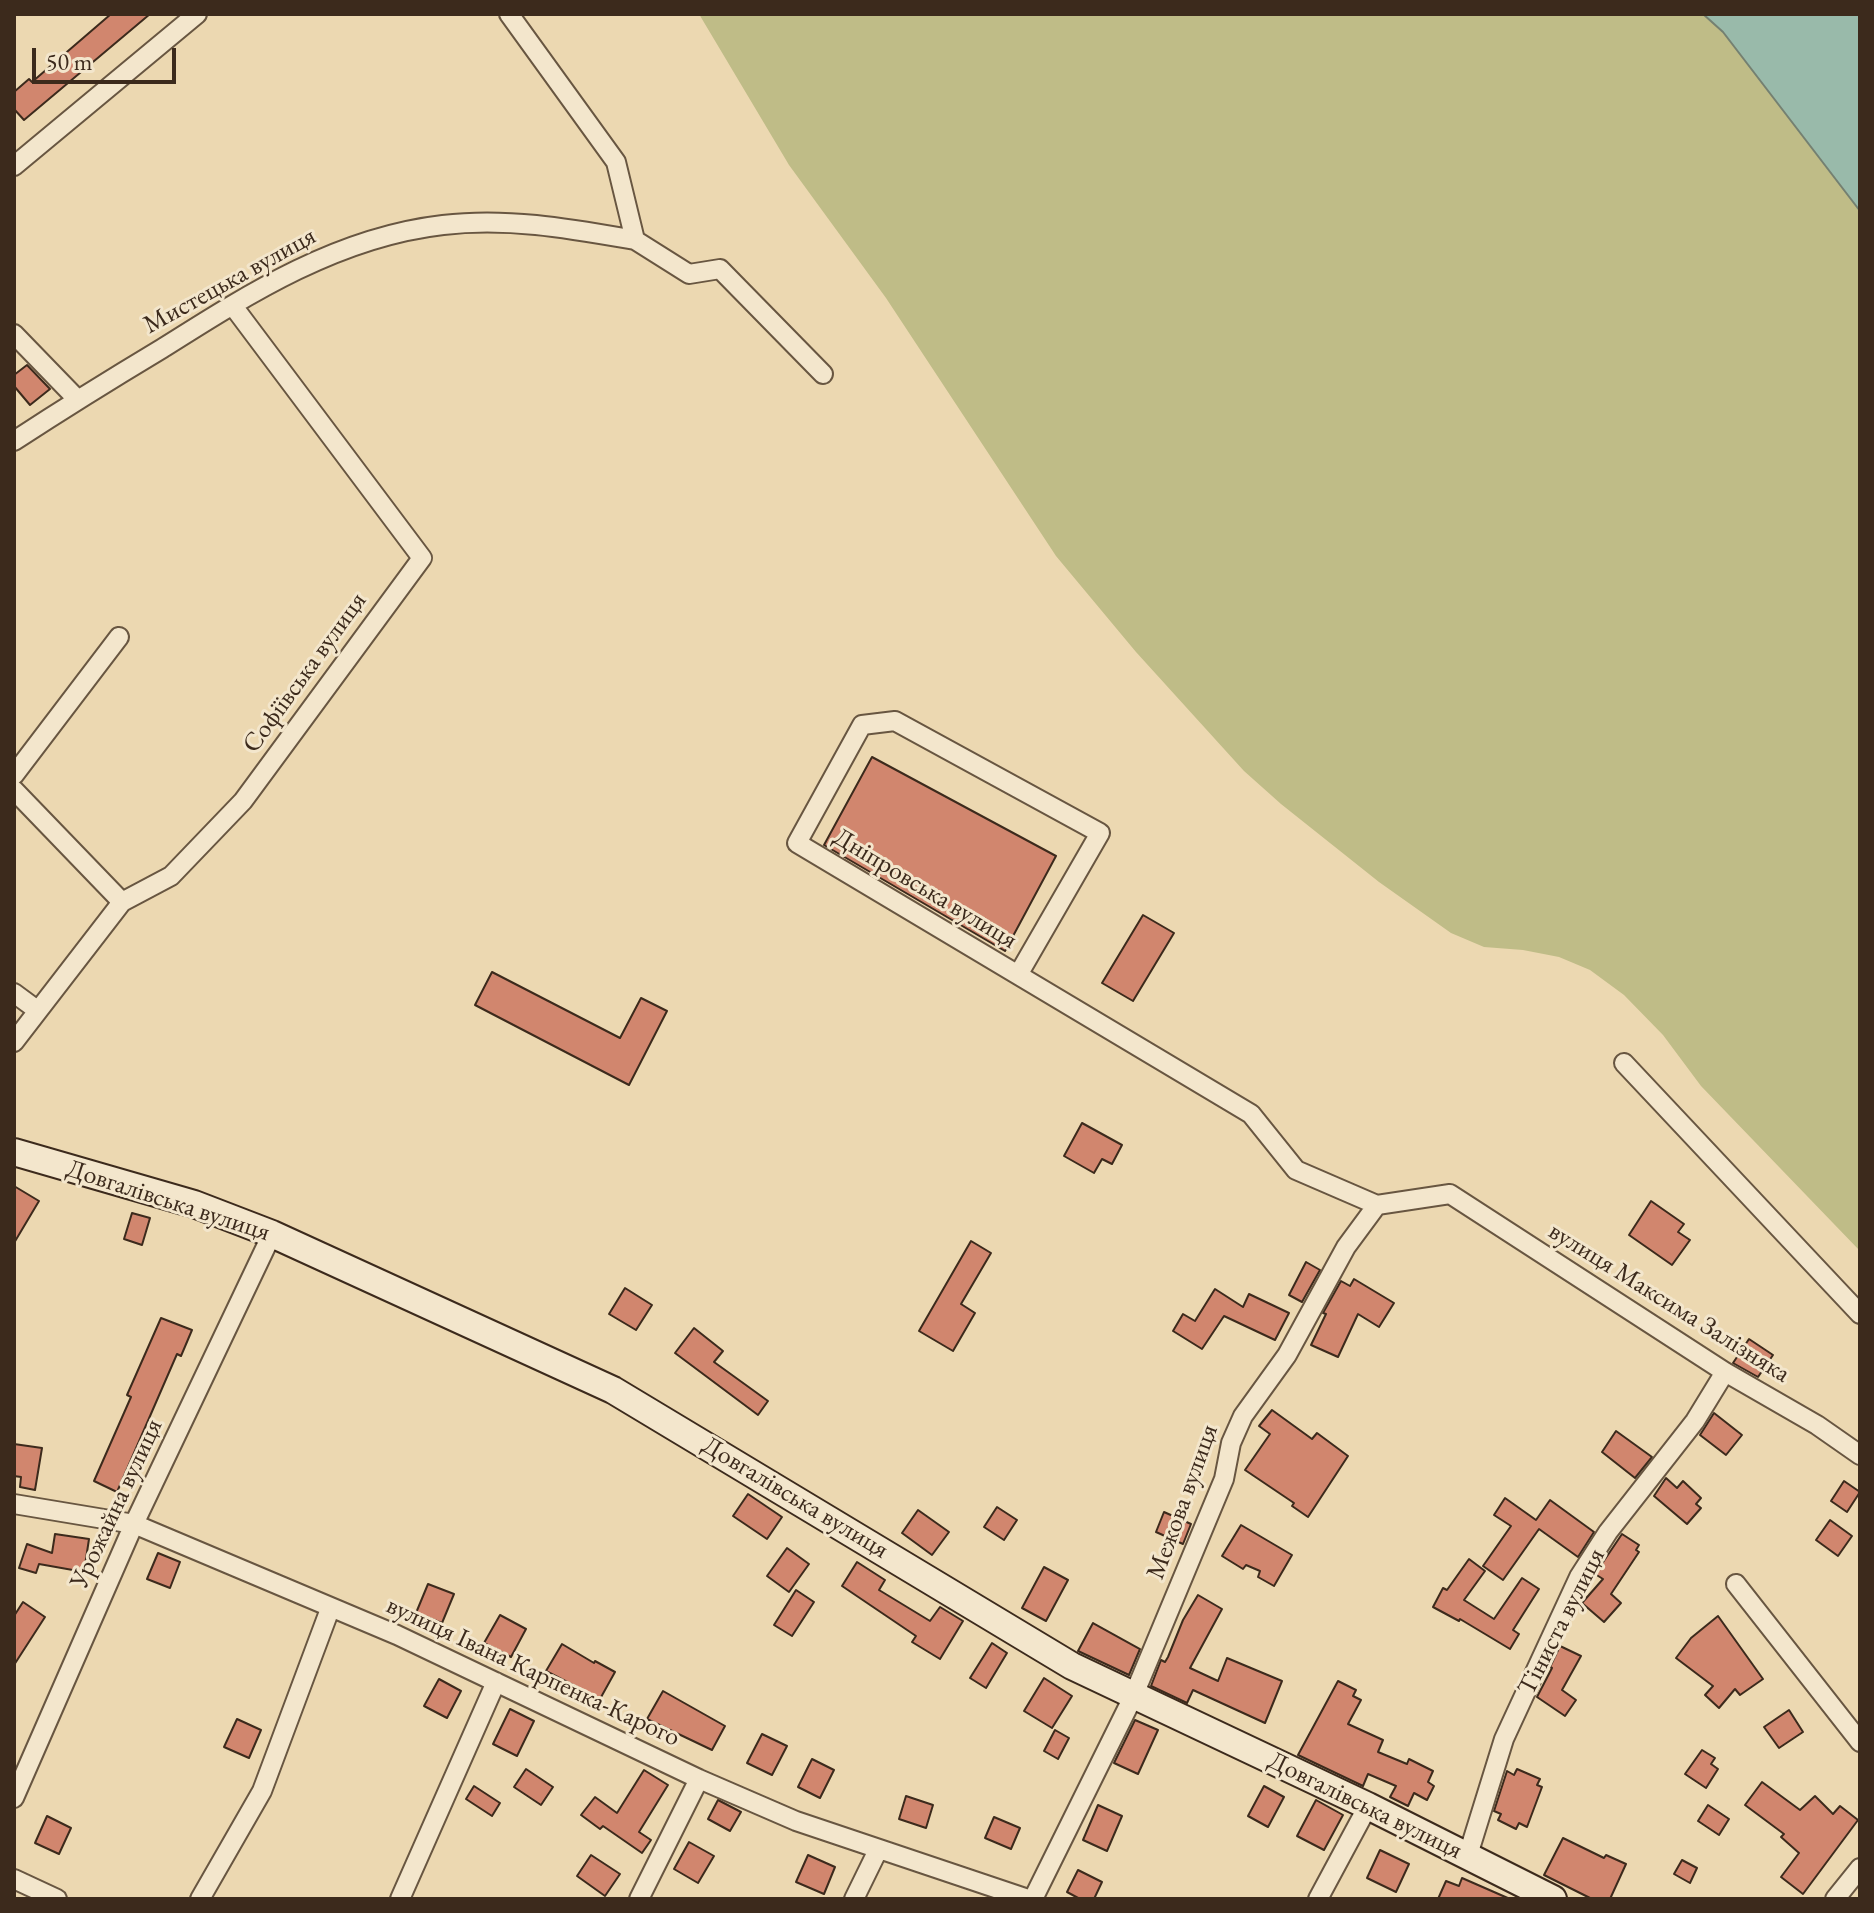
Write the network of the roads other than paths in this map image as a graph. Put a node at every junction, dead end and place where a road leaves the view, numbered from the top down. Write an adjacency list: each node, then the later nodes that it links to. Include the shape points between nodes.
1 (197, 14): 3 (street)
2 (509, 14): 4 (street, via 616,162)
3 (14, 166)
4 (635, 240): 5 (street, Мистецька вулиця, via 533,223 443,225 362,241 286,274); 7 (street, via 689,274 720,269)
5 (233, 306): 8 (street, Мистецька вулиця); 13 (street, Софіївська вулиця, via 422,558 243,801 171,876)
6 (14, 334): 8 (street)
7 (823, 374)
8 (78, 400): 9 (street, Мистецька вулиця)
9 (14, 441)
10 (119, 637): 11 (street)
11 (14, 775)
12 (14, 790): 13 (street)
13 (122, 902): 16 (street, Софіївська вулиця)
14 (1018, 975): 14 (street, Дніпровська вулиця, via 797,843 862,725 895,721 1100,833); 20 (street, Дніпровська вулиця, via 1251,1114 1296,1170)
15 (14, 993): 16 (street)
16 (37, 1010): 17 (street, Софіївська вулиця)
17 (14, 1042)
18 (1624, 1063): 22 (street)
19 (14, 1152): 21 (street, Довгалівська вулиця, via 194,1204)
20 (1377, 1205): 23 (street, вулиця Максима Залізняка, via 1450,1194); 30 (street, Межова вулиця, via 1346,1247 1287,1355 1243,1416 1224,1479)
21 (272, 1234): 26 (street, Урожайна вулиця); 30 (street, Довгалівська вулиця, via 613,1390 1059,1659)
22 (1860, 1314)
23 (1725, 1372): 24 (street, вулиця Максима Залізняка); 36 (street, Тіниста вулиця, via 1579,1577 1504,1739)
24 (1860, 1455)
25 (14, 1504): 26 (street, вулиця Івана Карпенка-Карого)
26 (134, 1524): 28 (street, вулиця Івана Карпенка-Карого); 33 (street, Урожайна вулиця)
27 (1736, 1584): 31 (street)
28 (330, 1609): 29 (street, вулиця Івана Карпенка-Карого); 41 (street, via 262,1791)
29 (496, 1682): 32 (street, вулиця Івана Карпенка-Карого); 42 (street)
30 (1133, 1697): 34 (street, Довгалівська вулиця); 45 (street, Межова вулиця)
31 (1860, 1742)
32 (699, 1779): 35 (street, вулиця Івана Карпенка-Карого); 43 (street)
33 (14, 1798)
34 (1368, 1806): 36 (street, Довгалівська вулиця); 46 (street)
35 (878, 1850): 44 (street); 45 (street, вулиця Івана Карпенка-Карого)
36 (1468, 1855): 39 (street, Довгалівська вулиця)
37 (1860, 1868): 47 (street)
38 (14, 1879): 40 (street)
39 (1550, 1898)
40 (57, 1899)
41 (200, 1899)
42 (400, 1899)
43 (639, 1899)
44 (854, 1899)
45 (1030, 1899)
46 (1318, 1899)
47 (1835, 1899)

